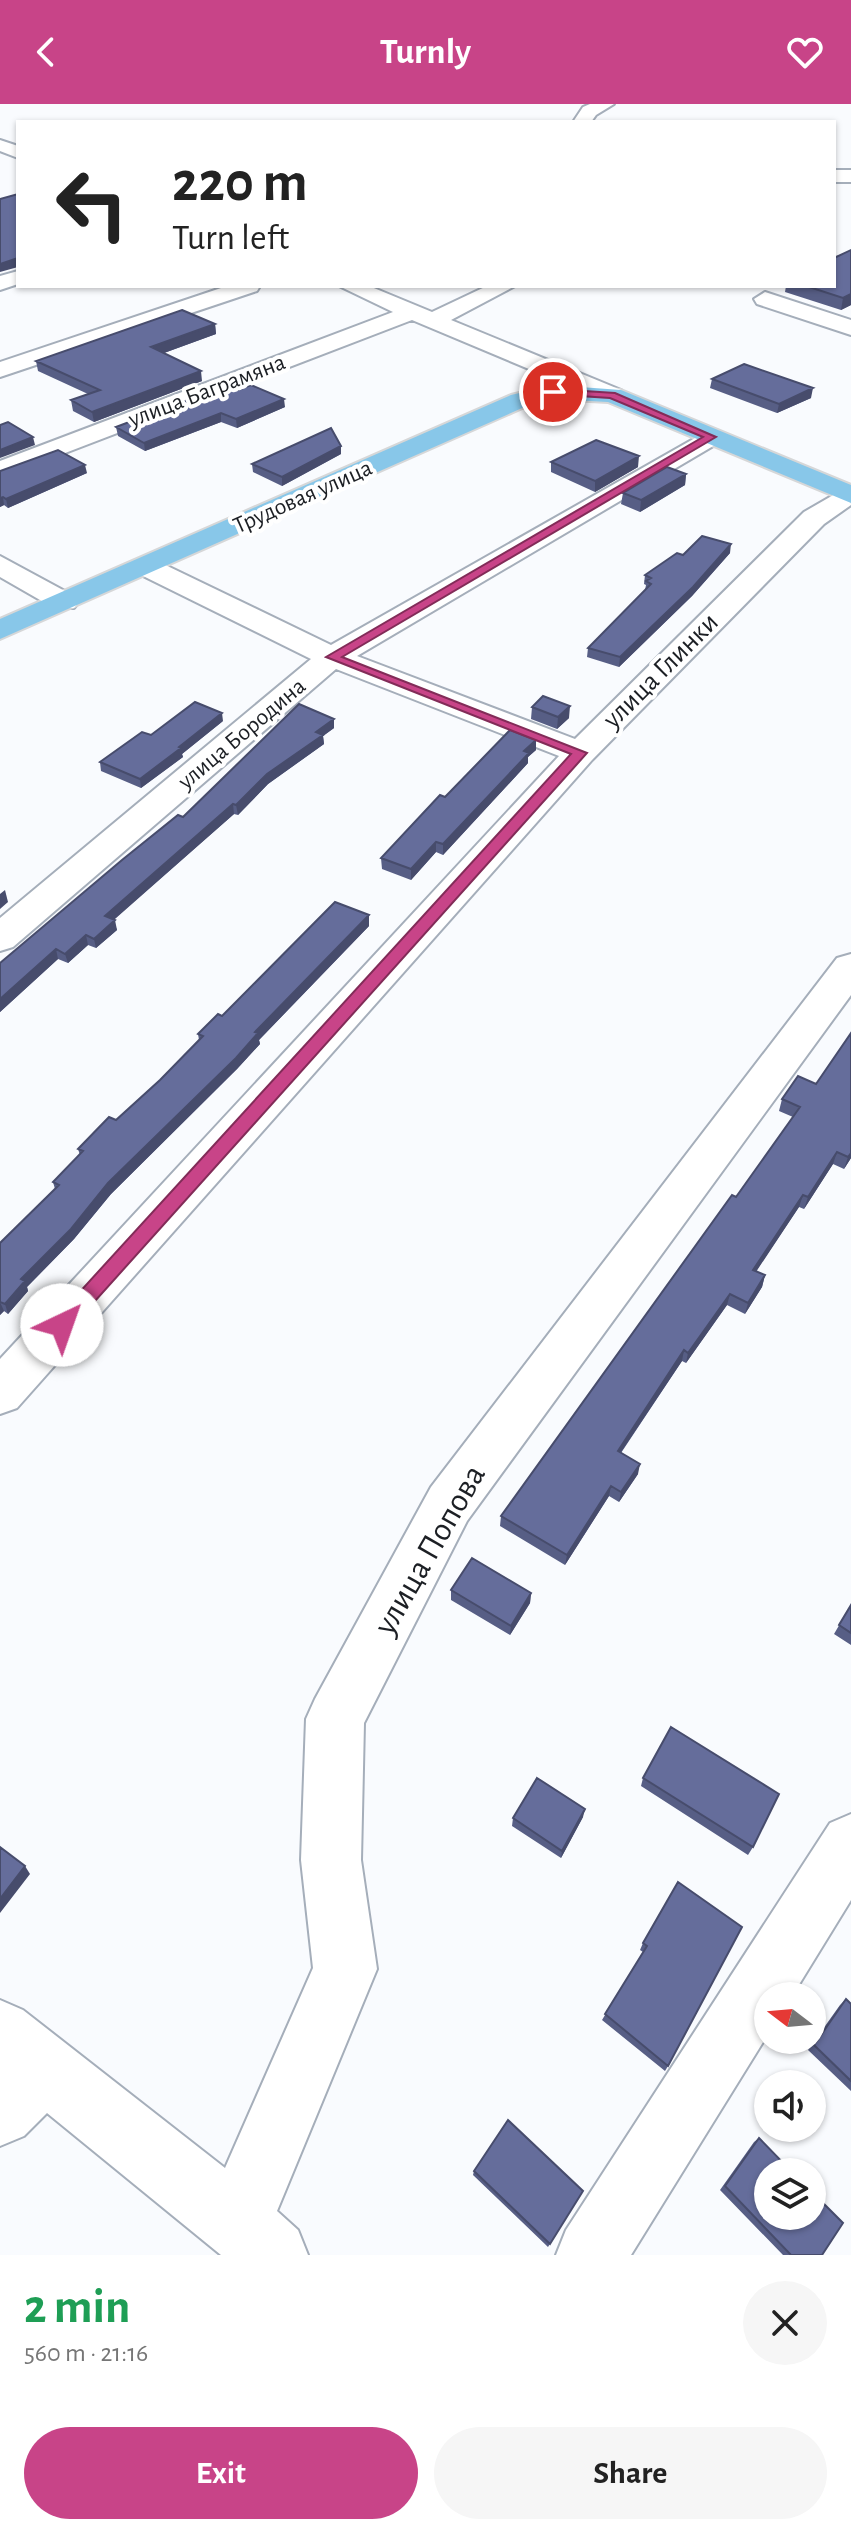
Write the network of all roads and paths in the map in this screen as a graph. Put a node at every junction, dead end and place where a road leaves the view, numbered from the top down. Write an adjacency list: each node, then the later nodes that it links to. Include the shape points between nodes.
1 (605, 104): 2 (street)
2 (583, 120)
3 (243, 288): 9 (street)
4 (355, 288): 7 (street)
5 (499, 288): 7 (street)
6 (765, 299): 8 (street)
7 (425, 315): 10 (street); 12 (street, улица Баграмяна)
8 (851, 328)
9 (0, 370)
10 (612, 395): 11 (main road); 15 (main road, Трудовая улица, via 553,392 520,400)
11 (711, 437): 13 (main road); 18 (street, улица Бородина)
12 (0, 470)
13 (850, 494): 19 (street, улица Глинки, via 814,518)
14 (0, 565): 16 (street)
15 (147, 567): 16 (main road, Трудовая улица); 18 (street)
16 (64, 602): 17 (main road, Трудовая улица)
17 (0, 630)
18 (332, 657): 19 (street); 20 (street, улица Бородина)
19 (580, 753): 22 (street, улица Глинки)
20 (0, 938)
21 (851, 967): 25 (street, улица Попова, via 449,1504 335,1719 331,1860 345,1969)
22 (0, 1393)
23 (851, 1844): 26 (street)
24 (15, 2071): 25 (street)
25 (255, 2238)
26 (591, 2255)

